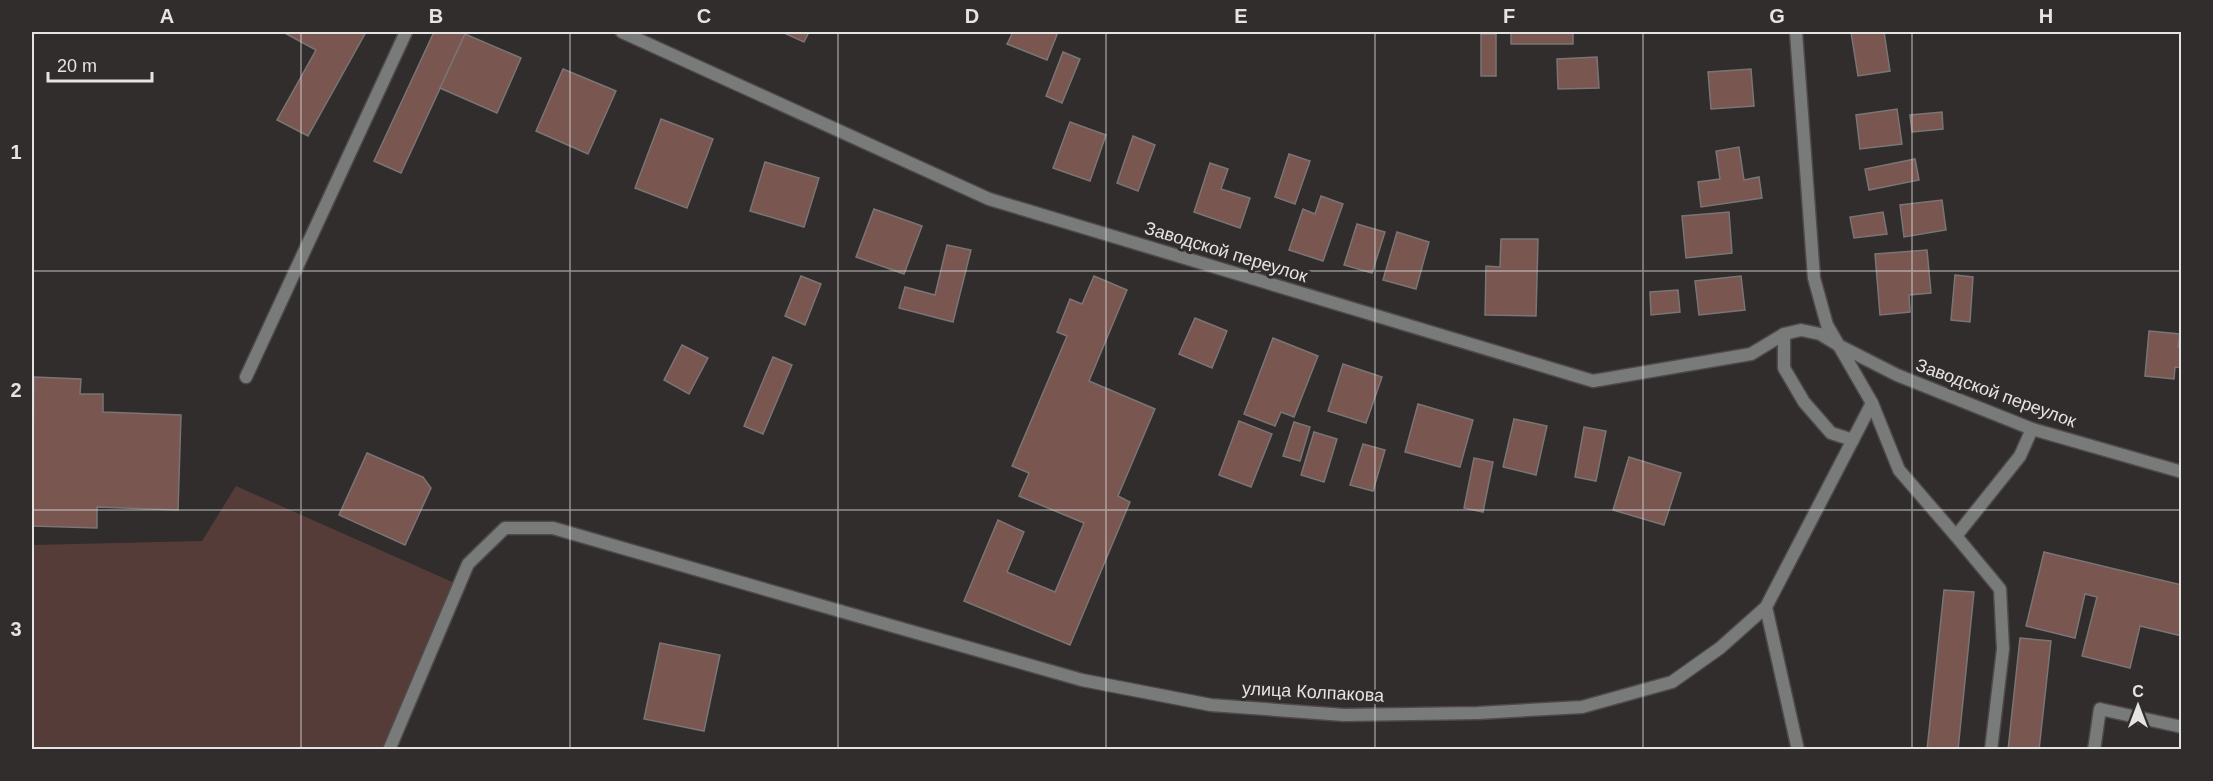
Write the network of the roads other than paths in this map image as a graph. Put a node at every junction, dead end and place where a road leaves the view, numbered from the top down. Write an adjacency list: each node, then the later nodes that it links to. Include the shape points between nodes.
1 (406, 32): 6 (street)
2 (622, 32): 4 (street, Заводской переулок, via 989,199 1593,381 1751,354)
3 (1796, 32): 5 (street, via 1814,279 1827,325)
4 (1784, 334): 5 (street, Заводской переулок, via 1801,330 1820,334); 9 (street, via 1784,368 1804,402 1831,433)
5 (1838, 345): 7 (street); 8 (street, Заводской переулок, via 1897,375)
6 (246, 377)
7 (1872, 403): 9 (street); 11 (street, via 1899,470)
8 (2032, 429): 10 (street, Заводской переулок); 11 (street, via 2020,456)
9 (1853, 440): 12 (street)
10 (2181, 472)
11 (1956, 536): 16 (street, via 2000,589 2003,649)
12 (1767, 607): 14 (street, улица Колпакова, via 1720,648 1672,682 1582,707 1344,715 1211,705 1082,680 553,528 505,528 468,564); 15 (street)
13 (2181, 728): 17 (street, via 2100,709)
14 (388, 750)
15 (1797, 750)
16 (1991, 750)
17 (2094, 750)

